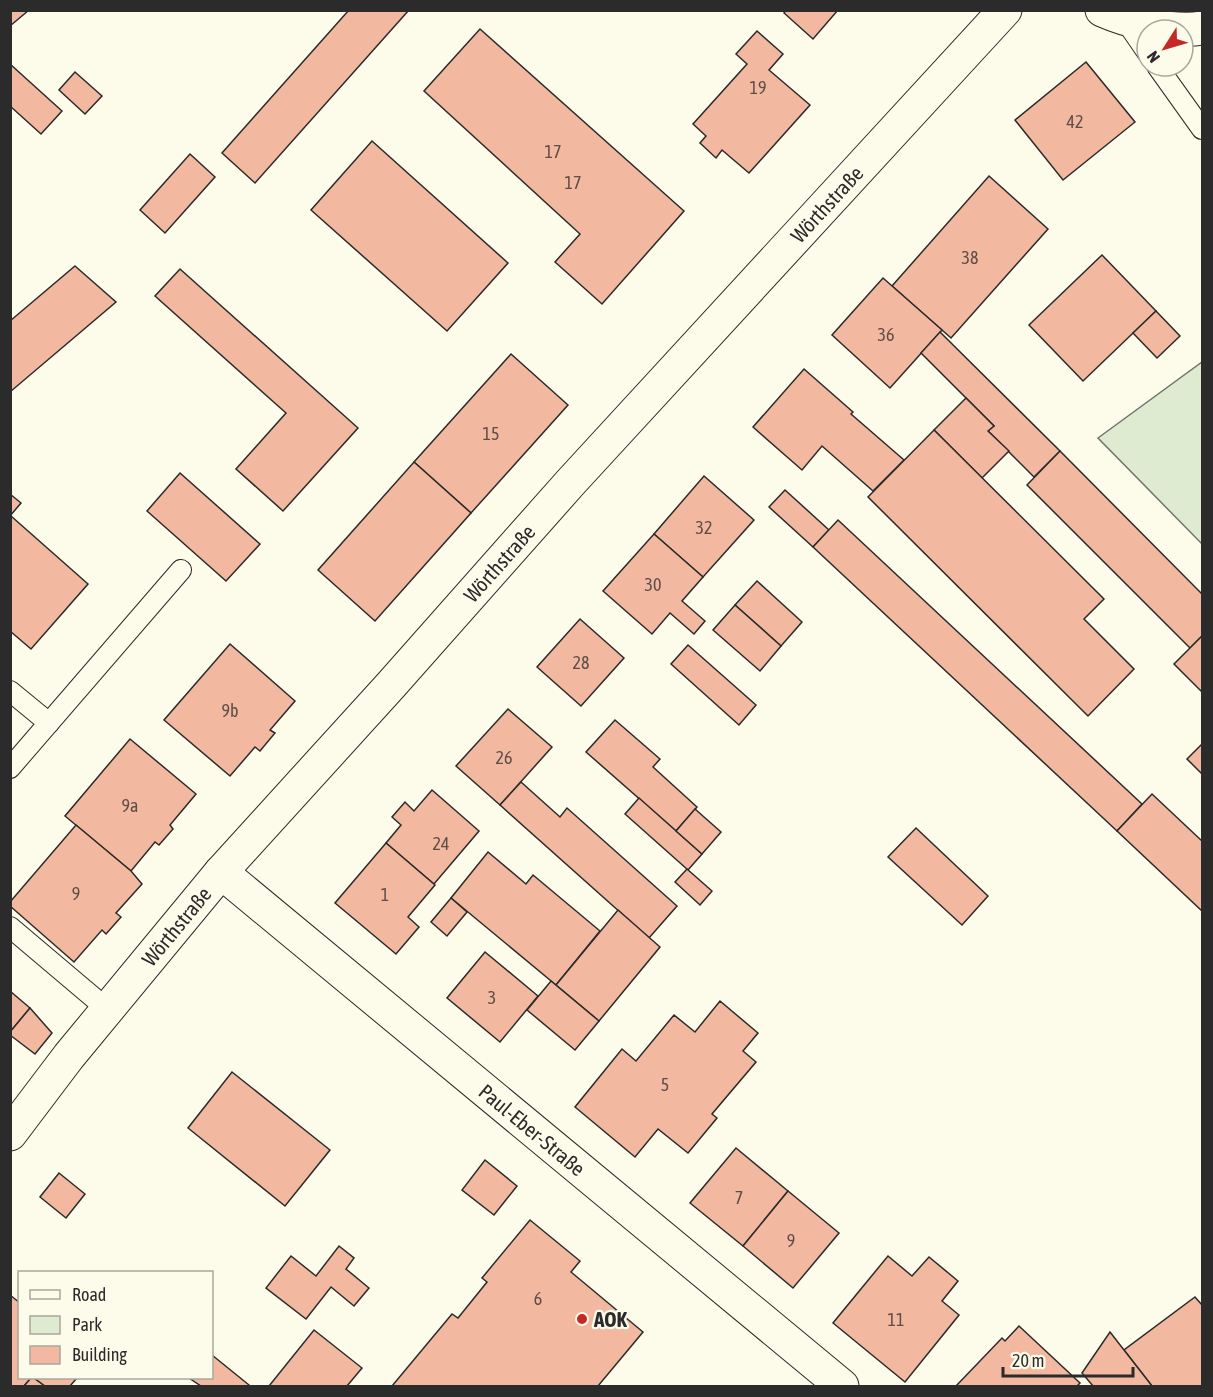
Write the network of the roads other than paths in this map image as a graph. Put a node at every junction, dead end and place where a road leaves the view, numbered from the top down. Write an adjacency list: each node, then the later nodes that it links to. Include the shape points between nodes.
1 (1005, 10): 11 (street, Wörthstraße, via 570,483)
2 (1113, 15): 3 (street, via 1190,30); 4 (lane)
3 (1203, 28)
4 (1135, 39)
5 (1166, 78): 6 (lane)
6 (1202, 129)
7 (181, 570): 9 (lane)
8 (10, 691): 9 (lane)
9 (49, 723): 10 (lane)
10 (10, 768)
11 (221, 872): 13 (street, Wörthstraße); 15 (street, Paul-Eber-Straße)
12 (10, 927): 13 (lane)
13 (107, 1009): 14 (street, Wörthstraße)
14 (10, 1134)
15 (842, 1386)

